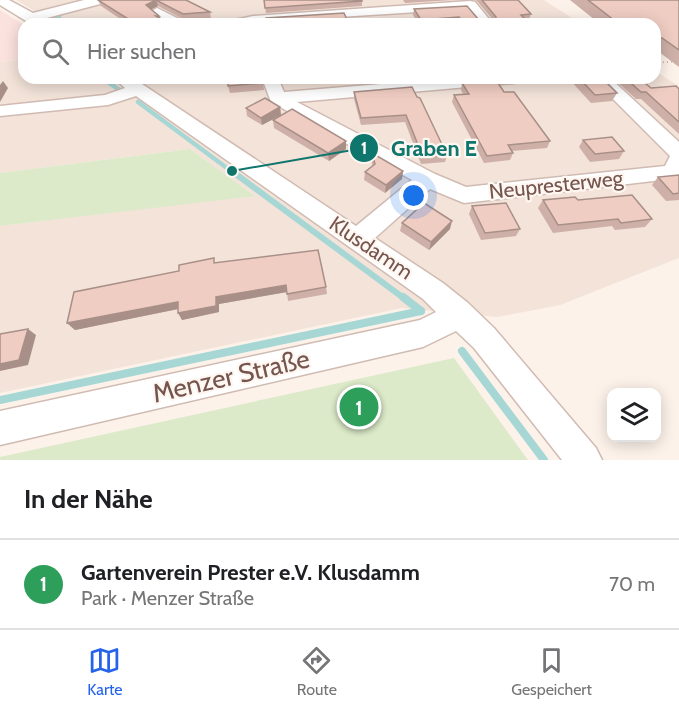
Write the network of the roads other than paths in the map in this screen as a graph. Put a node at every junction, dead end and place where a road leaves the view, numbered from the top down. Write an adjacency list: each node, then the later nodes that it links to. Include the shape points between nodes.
1 (0, 0): 4 (street)
2 (99, 0): 5 (street)
3 (157, 12): 6 (street)
4 (31, 18)
5 (45, 18)
6 (168, 18)
7 (282, 18): 8 (street, via 470,5)
8 (481, 18)
9 (130, 84): 14 (street, via 108,100); 17 (street, Klusdamm)
10 (272, 84): 13 (street)
11 (446, 84): 13 (street)
12 (606, 84): 15 (street, Neupresterweg)
13 (277, 99): 16 (street, Neupresterweg)
14 (0, 111)
15 (679, 155): 16 (street, Neupresterweg, via 674,172 464,195)
16 (427, 179): 17 (street)
17 (357, 239): 18 (street, Klusdamm)
18 (458, 312): 19 (street, Menzer Straße, via 423,333); 20 (street, Klusdamm)
19 (0, 428)
20 (584, 460)

